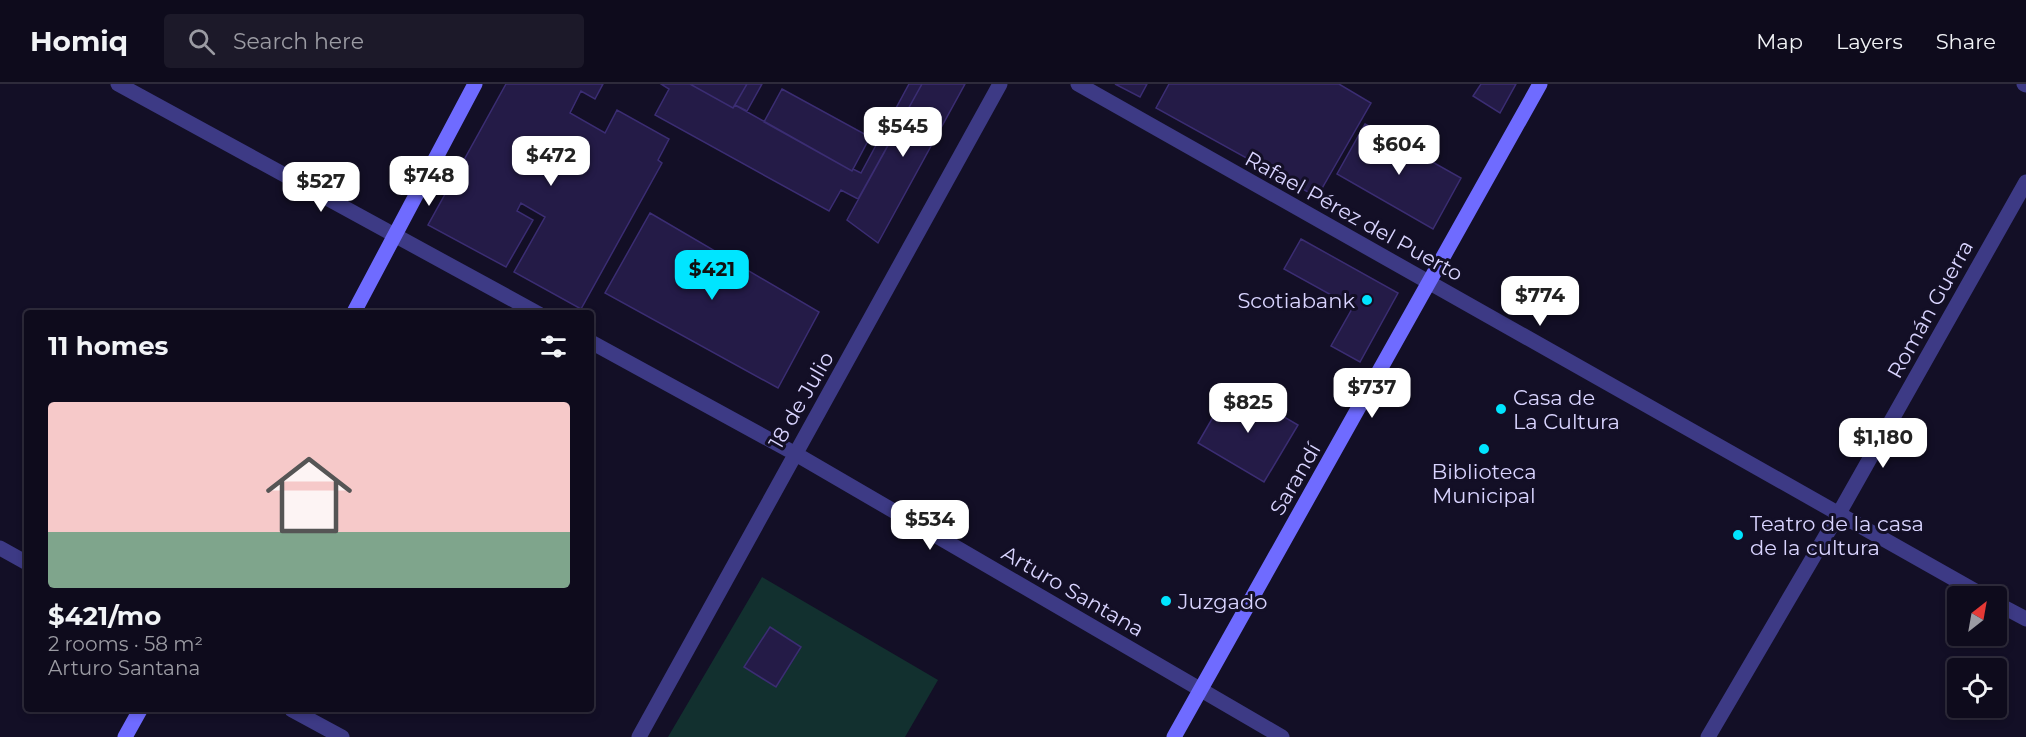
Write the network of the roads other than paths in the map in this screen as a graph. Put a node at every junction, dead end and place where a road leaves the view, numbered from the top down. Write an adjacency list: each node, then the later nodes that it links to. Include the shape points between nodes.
1 (118, 84): 7 (street)
2 (475, 84): 7 (street)
3 (1000, 84): 12 (street, 18 de Julio)
4 (1078, 84): 8 (street, Rafael Pérez del Puerto)
5 (1540, 84): 8 (street, Sarandí)
6 (2026, 182): 13 (street, Román Guerra)
7 (395, 234): 9 (street); 10 (street)
8 (1430, 284): 13 (street, Rafael Pérez del Puerto); 19 (street, Sarandí)
9 (355, 310)
10 (532, 310)
11 (594, 344): 12 (street, Arturo Santana)
12 (794, 453): 19 (street, Arturo Santana); 24 (street, 18 de Julio)
13 (1838, 515): 16 (street, Rafael Pérez del Puerto); 27 (street, Román Guerra)
14 (0, 548): 15 (street)
15 (24, 561)
16 (1966, 586)
17 (2007, 609): 18 (street)
18 (2026, 619)
19 (1200, 690): 25 (street, Sarandí); 26 (street, Arturo Santana)
20 (139, 712): 22 (street)
21 (296, 712): 23 (street)
22 (125, 737)
23 (342, 737)
24 (639, 737)
25 (1174, 737)
26 (1282, 737)
27 (1708, 737)

